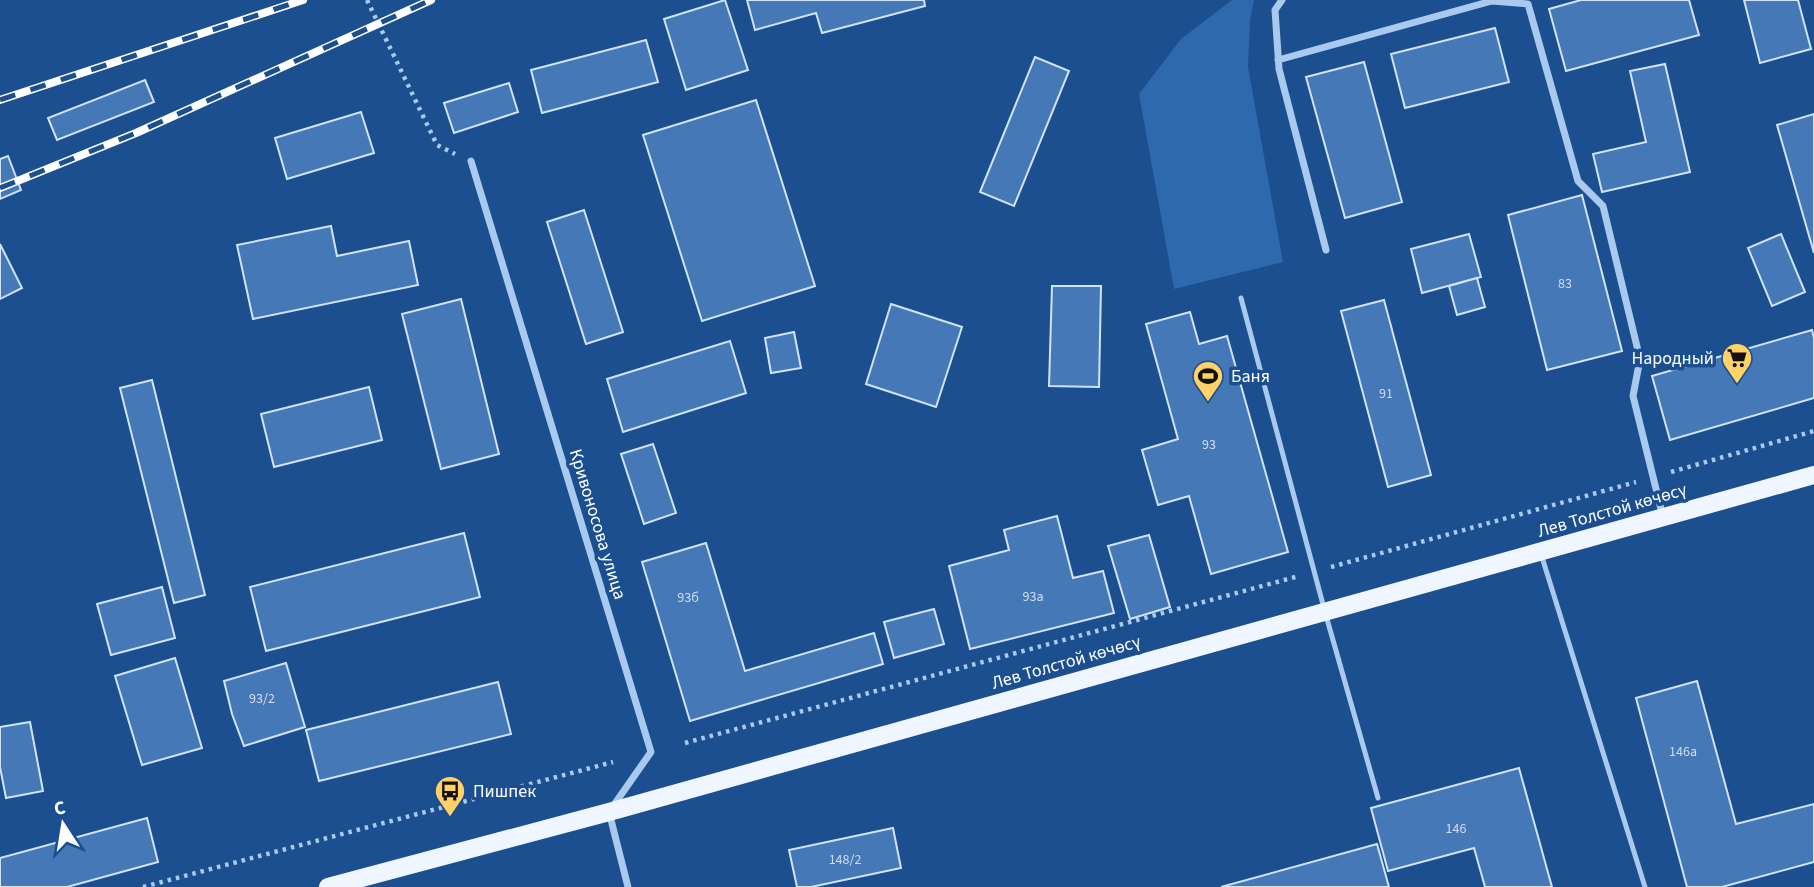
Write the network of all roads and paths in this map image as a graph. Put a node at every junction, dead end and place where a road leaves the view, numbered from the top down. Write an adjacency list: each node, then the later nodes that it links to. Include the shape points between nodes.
1 (368, 0): 4 (path)
2 (1282, 0): 3 (street, via 1275,10)
3 (1278, 60): 6 (street); 10 (street, via 1492,1 1528,4 1578,181 1603,206 1640,359 1633,396)
4 (437, 145)
5 (471, 161): 18 (street, Кривоносова улица, via 651,752)
6 (1326, 250)
7 (1241, 298): 13 (lane)
8 (1814, 431): 10 (path)
9 (1814, 475): 11 (main road, Лев Толстой көчөсү)
10 (1653, 477): 11 (street); 13 (path)
11 (1663, 517): 12 (main road, Лев Толстой көчөсү)
12 (1540, 551): 14 (main road, Лев Толстой көчөсү); 22 (lane)
13 (1316, 572): 14 (lane); 15 (path)
14 (1325, 612): 17 (lane); 18 (main road, Лев Толстой көчөсү)
15 (685, 743)
16 (613, 762): 19 (path)
17 (1378, 798)
18 (609, 812): 20 (main road, Лев Толстой көчөсү); 21 (street)
19 (143, 887)
20 (328, 887)
21 (628, 887)
22 (1645, 887)

